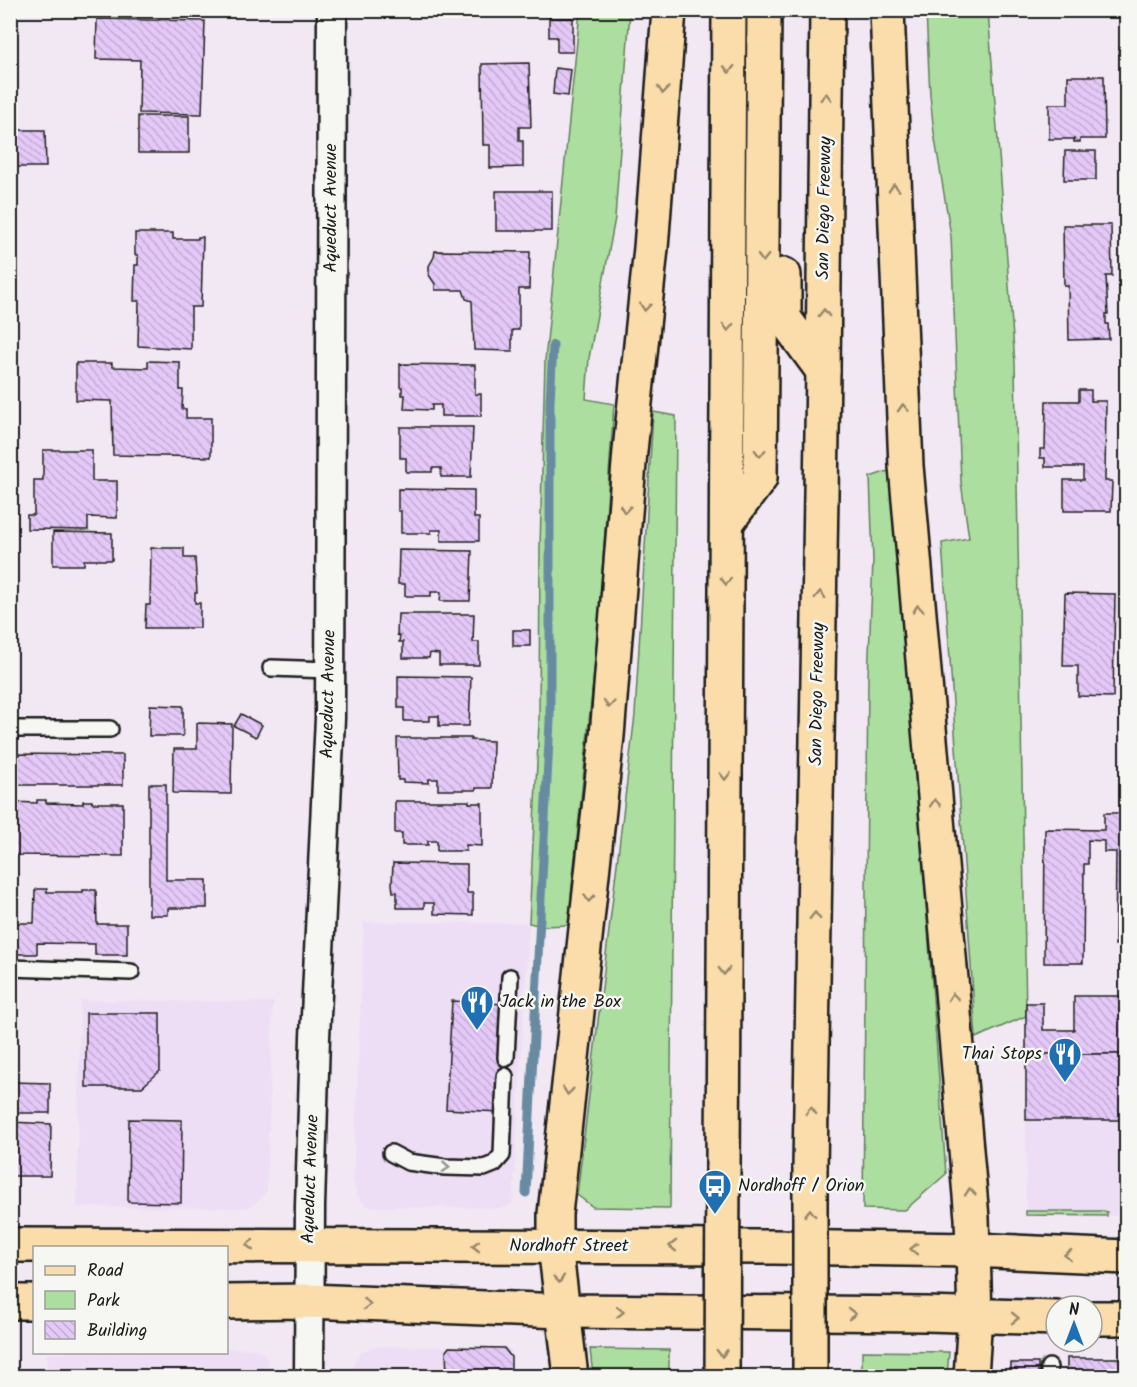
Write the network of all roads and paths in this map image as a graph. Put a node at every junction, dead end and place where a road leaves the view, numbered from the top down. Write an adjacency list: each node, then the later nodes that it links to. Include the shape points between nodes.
1 (332, 10): 11 (street, Aqueduct Avenue)
2 (669, 10): 22 (main road, one-way to 22, via 607,736 555,1214)
3 (729, 10): 9 (main road, one-way to 9)
4 (764, 10): 9 (main road, one-way to 9, via 760,478)
5 (784, 10): 8 (main road, via 784,318)
6 (827, 10): 8 (main road, San Diego Freeway, one-way to 6)
7 (887, 10): 23 (main road, one-way to 7, via 906,466)
8 (823, 371): 37 (main road, San Diego Freeway, one-way to 8, bridge)
9 (727, 522): 36 (main road, one-way to 36, bridge)
10 (271, 668): 11 (lane)
11 (330, 670): 21 (street, Aqueduct Avenue)
12 (10, 729): 13 (lane)
13 (110, 729)
14 (10, 968): 15 (lane)
15 (131, 972)
16 (510, 977): 17 (lane)
17 (506, 1058)
18 (505, 1076): 19 (lane, one-way to 18, via 408,1162 445,1167 484,1168 494,1164 502,1155)
19 (390, 1153)
20 (10, 1245): 21 (main road, Nordhoff Street, one-way to 20)
21 (309, 1246): 22 (main road, Nordhoff Street, one-way to 21); 25 (street, Aqueduct Avenue)
22 (555, 1246): 23 (main road, Nordhoff Street, one-way to 22); 29 (main road, one-way to 29)
23 (973, 1250): 24 (main road, Nordhoff Street, one-way to 23); 30 (main road)
24 (1126, 1257)
25 (308, 1301): 28 (main road); 29 (main road, one-way to 29); 34 (street, Aqueduct Avenue)
26 (10, 1302): 27 (main road)
27 (33, 1302)
28 (228, 1302)
29 (562, 1311): 30 (main road, one-way to 30); 35 (main road)
30 (975, 1316): 31 (main road, one-way to 31); 38 (main road)
31 (1044, 1318)
32 (1104, 1318): 33 (main road)
33 (1126, 1318)
34 (309, 1377)
35 (571, 1377)
36 (722, 1377)
37 (810, 1377)
38 (971, 1377)

